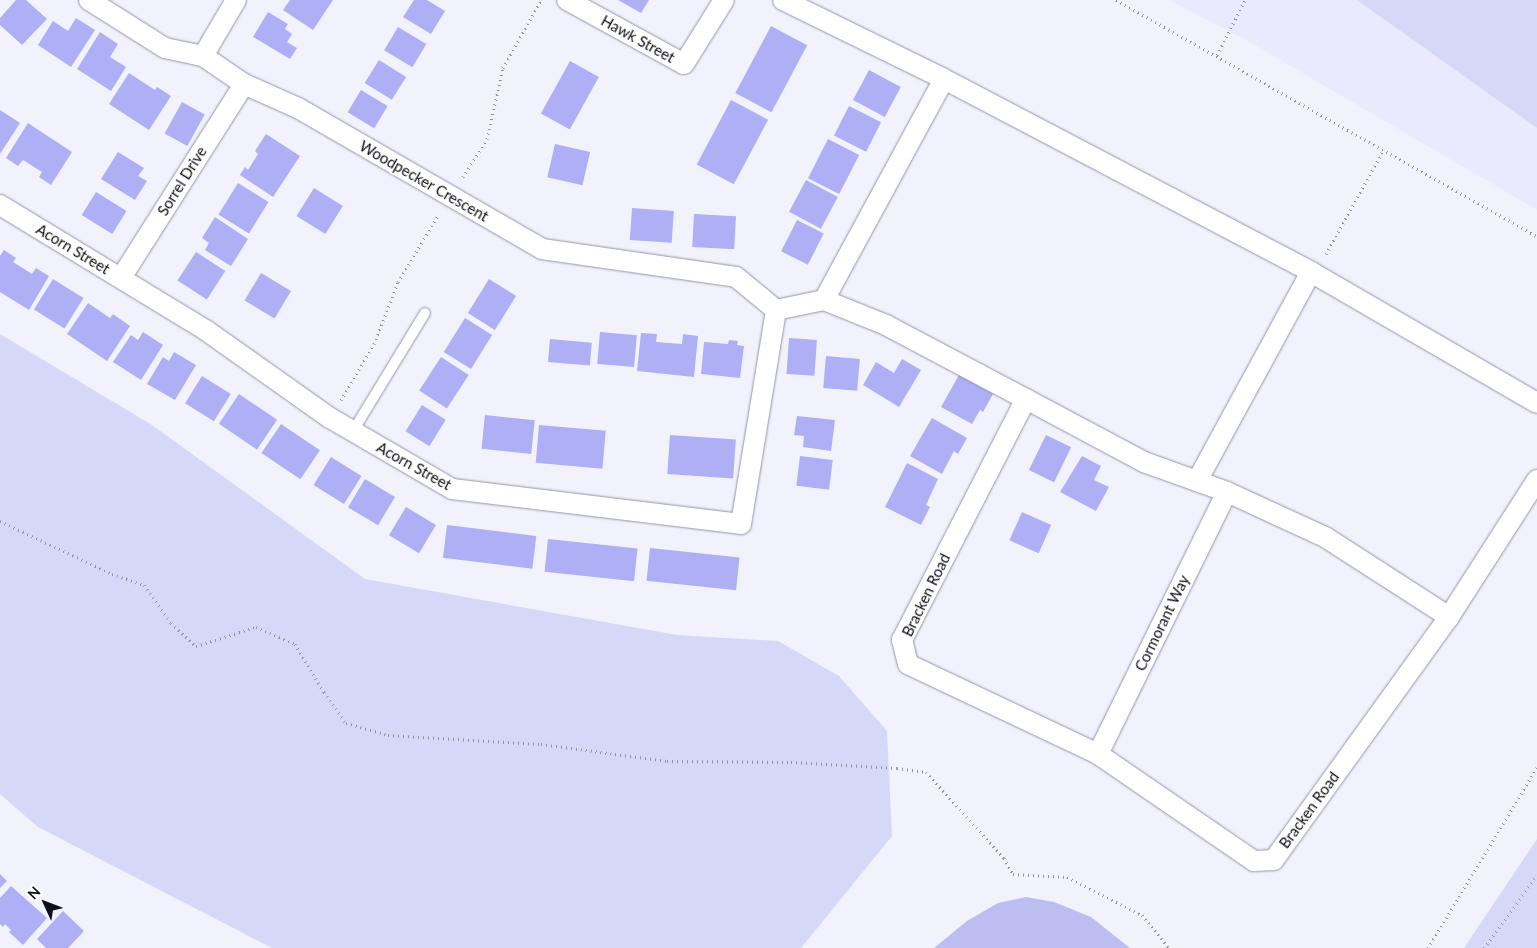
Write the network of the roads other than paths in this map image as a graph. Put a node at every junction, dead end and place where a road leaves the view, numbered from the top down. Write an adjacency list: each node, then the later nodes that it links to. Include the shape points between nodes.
1 (89, 0): 6 (street, Woodpecker Crescent, via 165,48)
2 (236, 0): 6 (street)
3 (566, 0): 4 (street, Hawk Street, via 684,64)
4 (724, 0)
5 (783, 0): 7 (street)
6 (203, 56): 8 (street, Woodpecker Crescent)
7 (944, 79): 10 (street); 12 (street)
8 (244, 84): 11 (street, Sorrel Drive); 13 (street, Woodpecker Crescent, via 298,108 542,249 736,277)
9 (0, 205): 11 (street, Acorn Street)
10 (1313, 273): 16 (street); 19 (street)
11 (121, 278): 17 (street, Acorn Street, via 207,331)
12 (824, 300): 13 (street); 15 (street, via 886,326)
13 (776, 310): 17 (street, Acorn Street, via 740,524 452,489)
14 (424, 313): 17 (lane)
15 (1026, 399): 19 (street, via 1144,462); 22 (street, Bracken Road, via 902,640 908,664)
16 (1537, 402)
17 (353, 432)
18 (1537, 480): 21 (street)
19 (1197, 481): 20 (street)
20 (1227, 492): 21 (street, via 1325,536); 22 (street, Cormorant Way)
21 (1448, 617): 22 (street, Bracken Road, via 1274,860 1254,861)
22 (1098, 754)

